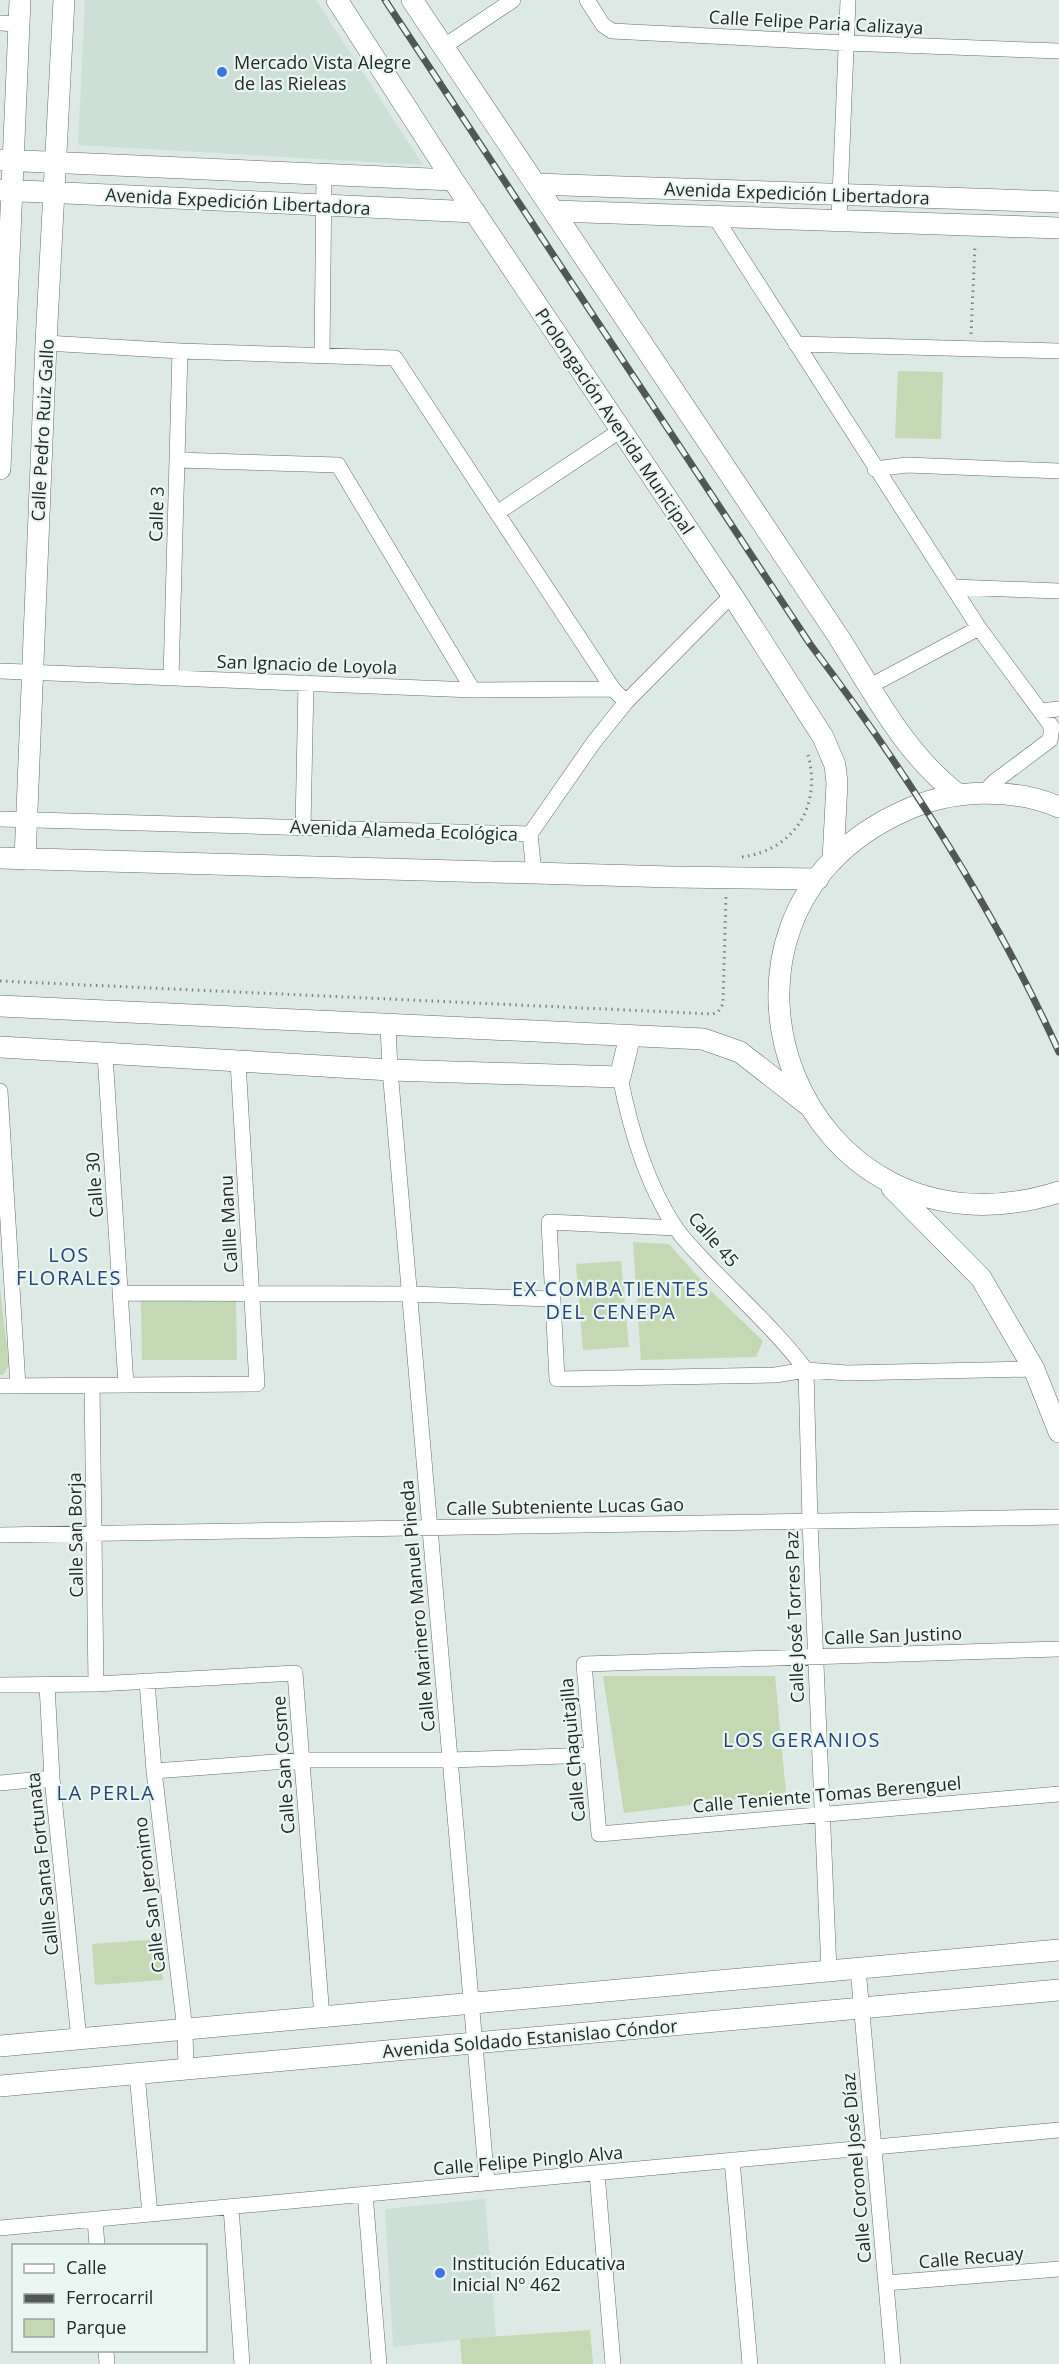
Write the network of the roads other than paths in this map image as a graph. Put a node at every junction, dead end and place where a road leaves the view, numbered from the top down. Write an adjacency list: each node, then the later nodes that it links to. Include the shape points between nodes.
1 (21, 0): 8 (street)
2 (64, 0): 13 (street, Calle Pedro Ruiz Gallo)
3 (337, 0): 15 (street, Prolongación Avenida Municipal)
4 (412, 0): 10 (street)
5 (513, 0): 10 (street)
6 (587, 0): 9 (street, Calle Felipe Paria Calizaya, via 603,25 612,31)
7 (848, 0): 9 (street)
8 (10, 23): 12 (street)
9 (846, 43): 11 (street, Calle Felipe Paria Calizaya); 19 (street)
10 (443, 47): 16 (street)
11 (1059, 51)
12 (7, 160): 13 (street, Avenida Expedición Libertadora); 17 (street)
13 (56, 162): 14 (street, Avenida Expedición Libertadora); 18 (street, Calle Pedro Ruiz Gallo)
14 (324, 175): 15 (street, Avenida Expedición Libertadora); 21 (street)
15 (453, 180): 23 (street, Prolongación Avenida Municipal)
16 (535, 184): 19 (street, Avenida Expedición Libertadora); 22 (street)
17 (6, 190): 18 (street, Avenida Expedición Libertadora); 34 (street)
18 (54, 193): 21 (street, Avenida Expedición Libertadora); 27 (street, Calle Pedro Ruiz Gallo)
19 (840, 194): 20 (street, Avenida Expedición Libertadora); 25 (street)
20 (1059, 202)
21 (323, 205): 23 (street, Avenida Expedición Libertadora); 31 (street)
22 (554, 211): 24 (street, Avenida Expedición Libertadora); 46 (street)
23 (476, 212): 32 (street, Prolongación Avenida Municipal)
24 (715, 217): 25 (street, Avenida Expedición Libertadora); 28 (street)
25 (839, 221): 26 (street, Avenida Expedición Libertadora)
26 (1059, 228)
27 (46, 343): 29 (street); 43 (street, Calle Pedro Ruiz Gallo)
28 (796, 344): 30 (street); 35 (street)
29 (180, 351): 31 (street); 33 (street, Calle 3)
30 (1059, 351)
31 (322, 356): 37 (street, via 395,358)
32 (621, 430): 37 (street); 40 (street, Prolongación Avenida Municipal)
33 (177, 460): 44 (street, Calle 3); 48 (street, via 338,465)
34 (0, 469)
35 (875, 469): 36 (street, via 907,465); 38 (street)
36 (1059, 471)
37 (497, 513): 47 (street)
38 (953, 587): 39 (street); 41 (street)
39 (1059, 591)
40 (732, 595): 49 (street, Avenida Alameda Ecológica); 61 (street, Prolongación Avenida Municipal, via 830,751 837,783)
41 (979, 628): 46 (street); 51 (street)
42 (0, 671): 43 (street, San Ignacio de Loyola)
43 (31, 672): 44 (street, San Ignacio de Loyola); 56 (street, Calle Pedro Ruiz Gallo)
44 (171, 678): 45 (street, San Ignacio de Loyola)
45 (306, 683): 48 (street, San Ignacio de Loyola); 57 (street)
46 (870, 686): 53 (street, via 906,741)
47 (613, 689): 48 (street, San Ignacio de Loyola); 49 (street)
48 (473, 690)
49 (626, 702): 58 (street, Avenida Alameda Ecológica)
50 (1059, 709): 51 (street)
51 (1040, 711): 52 (street, via 1052,727 1050,740)
52 (983, 794): 53 (street); 54 (street, via 1031,799)
53 (959, 795): 61 (street, via 921,803 890,817 869,829)
54 (1059, 807)
55 (0, 819): 56 (street, Avenida Alameda Ecológica)
56 (27, 820): 57 (street, Avenida Alameda Ecológica); 60 (street, Calle Pedro Ruiz Gallo)
57 (303, 827): 58 (street, Avenida Alameda Ecológica)
58 (530, 834): 62 (street)
59 (0, 858): 60 (street)
60 (25, 859): 62 (street)
61 (833, 860): 63 (street)
62 (534, 873): 63 (street)
63 (818, 879): 73 (street, via 794,921 779,990 784,1045)
64 (0, 1006): 65 (street)
65 (388, 1025): 66 (street); 70 (street, Calle Marinero Manuel Pineda)
66 (630, 1036): 71 (street); 73 (street, via 703,1039 740,1052)
67 (0, 1047): 68 (street)
68 (105, 1054): 69 (street); 78 (street, Calle 30)
69 (238, 1062): 70 (street); 79 (street, Callle Manu)
70 (390, 1070): 71 (street); 80 (street, Calle Marinero Manuel Pineda)
71 (620, 1077): 76 (street, Calle 45, via 627,1115 652,1184)
72 (0, 1091): 77 (street)
73 (808, 1105): 74 (street, via 837,1143)
74 (874, 1173): 75 (street, via 918,1194 964,1204 1012,1203); 82 (street, via 910,1204 981,1278)
75 (1059, 1192)
76 (676, 1228): 81 (street, via 549,1222); 83 (street, Calle 45, via 786,1343)
77 (6, 1281): 87 (street)
78 (121, 1293): 79 (street); 85 (street, Calle 30)
79 (251, 1294): 80 (street); 85 (street, Callle Manu, via 257,1383)
80 (410, 1294): 81 (street); 91 (street, Calle Marinero Manuel Pineda)
81 (552, 1299): 83 (street, via 557,1379)
82 (1034, 1369): 83 (street, via 847,1373); 88 (street)
83 (806, 1370): 90 (street, Calle José Torres Paz)
84 (92, 1385): 85 (street); 87 (street); 92 (street, Calle San Borja)
85 (126, 1385)
86 (0, 1386): 87 (street)
87 (18, 1386)
88 (1059, 1432)
89 (1059, 1517): 90 (street, Calle Subteniente Lucas Gao)
90 (810, 1522): 91 (street, Calle Subteniente Lucas Gao); 95 (street, Calle José Torres Paz)
91 (430, 1528): 92 (street, Calle Subteniente Lucas Gao); 103 (street, Calle Marinero Manuel Pineda)
92 (94, 1534): 93 (street, Calle Subteniente Lucas Gao); 99 (street, Calle San Borja)
93 (0, 1535)
94 (1059, 1649): 95 (street, Calle San Justino)
95 (815, 1657): 96 (street, Calle San Justino); 108 (street, Calle José Torres Paz)
96 (584, 1664): 101 (street, Calle Chaquitajlla)
97 (147, 1681): 99 (street, Calle San Cosme); 102 (street, Calle San Cosme, via 295,1672); 104 (street, Calle San Jeronimo)
98 (47, 1684): 99 (street, Calle San Cosme); 100 (street, Calle San Cosme); 105 (street, Callle Santa Fortunata)
99 (96, 1684)
100 (0, 1685)
101 (592, 1755): 103 (street); 109 (street, Calle Chaquitajlla)
102 (302, 1760): 103 (street); 104 (street); 116 (street, Calle San Cosme)
103 (450, 1760): 114 (street, Calle Marinero Manuel Pineda)
104 (154, 1771): 117 (street, Calle San Jeronimo)
105 (52, 1778): 106 (street); 118 (street, Callle Santa Fortunata)
106 (0, 1783)
107 (1059, 1794): 108 (street, Calle Teniente Tomas Berenguel)
108 (822, 1814): 109 (street, Calle Teniente Tomas Berenguel); 112 (street, Calle José Torres Paz)
109 (599, 1834)
110 (1059, 1950): 111 (street)
111 (858, 1968): 112 (street); 115 (street, Calle Coronel José Díaz)
112 (829, 1971): 114 (street)
113 (1059, 1990): 115 (street, Avenida Soldado Estanislao Cóndor)
114 (471, 2004): 116 (street); 119 (street, Calle Marinero Manuel Pineda)
115 (862, 2007): 119 (street, Avenida Soldado Estanislao Cóndor); 125 (street, Calle Coronel José Díaz)
116 (322, 2017): 117 (street)
117 (185, 2030): 118 (street); 121 (street, Calle San Jeronimo)
118 (79, 2039): 120 (street)
119 (475, 2043): 121 (street, Avenida Soldado Estanislao Cóndor); 128 (street, Calle Marinero Manuel Pineda)
120 (0, 2046)
121 (186, 2069): 122 (street, Avenida Soldado Estanislao Cóndor)
122 (137, 2074): 123 (street, Avenida Soldado Estanislao Cóndor); 131 (street)
123 (0, 2086)
124 (1059, 2130): 125 (street, Calle Felipe Pinglo Alva)
125 (874, 2147): 126 (street, Calle Felipe Pinglo Alva); 136 (street, Calle Coronel José Díaz)
126 (732, 2160): 127 (street, Calle Felipe Pinglo Alva); 140 (street)
127 (597, 2173): 128 (street, Calle Felipe Pinglo Alva); 139 (street)
128 (487, 2183): 129 (street, Calle Felipe Pinglo Alva)
129 (365, 2194): 130 (street, Calle Felipe Pinglo Alva); 138 (street)
130 (231, 2207): 131 (street, Calle Felipe Pinglo Alva); 137 (street)
131 (150, 2214): 132 (street, Calle Felipe Pinglo Alva)
132 (95, 2219): 133 (street, Calle Felipe Pinglo Alva); 134 (street)
133 (0, 2228)
134 (97, 2244)
135 (1059, 2269): 136 (street, Calle Recuay)
136 (886, 2283): 141 (street, Calle Coronel José Díaz)
137 (242, 2364)
138 (379, 2364)
139 (613, 2364)
140 (750, 2364)
141 (893, 2364)

